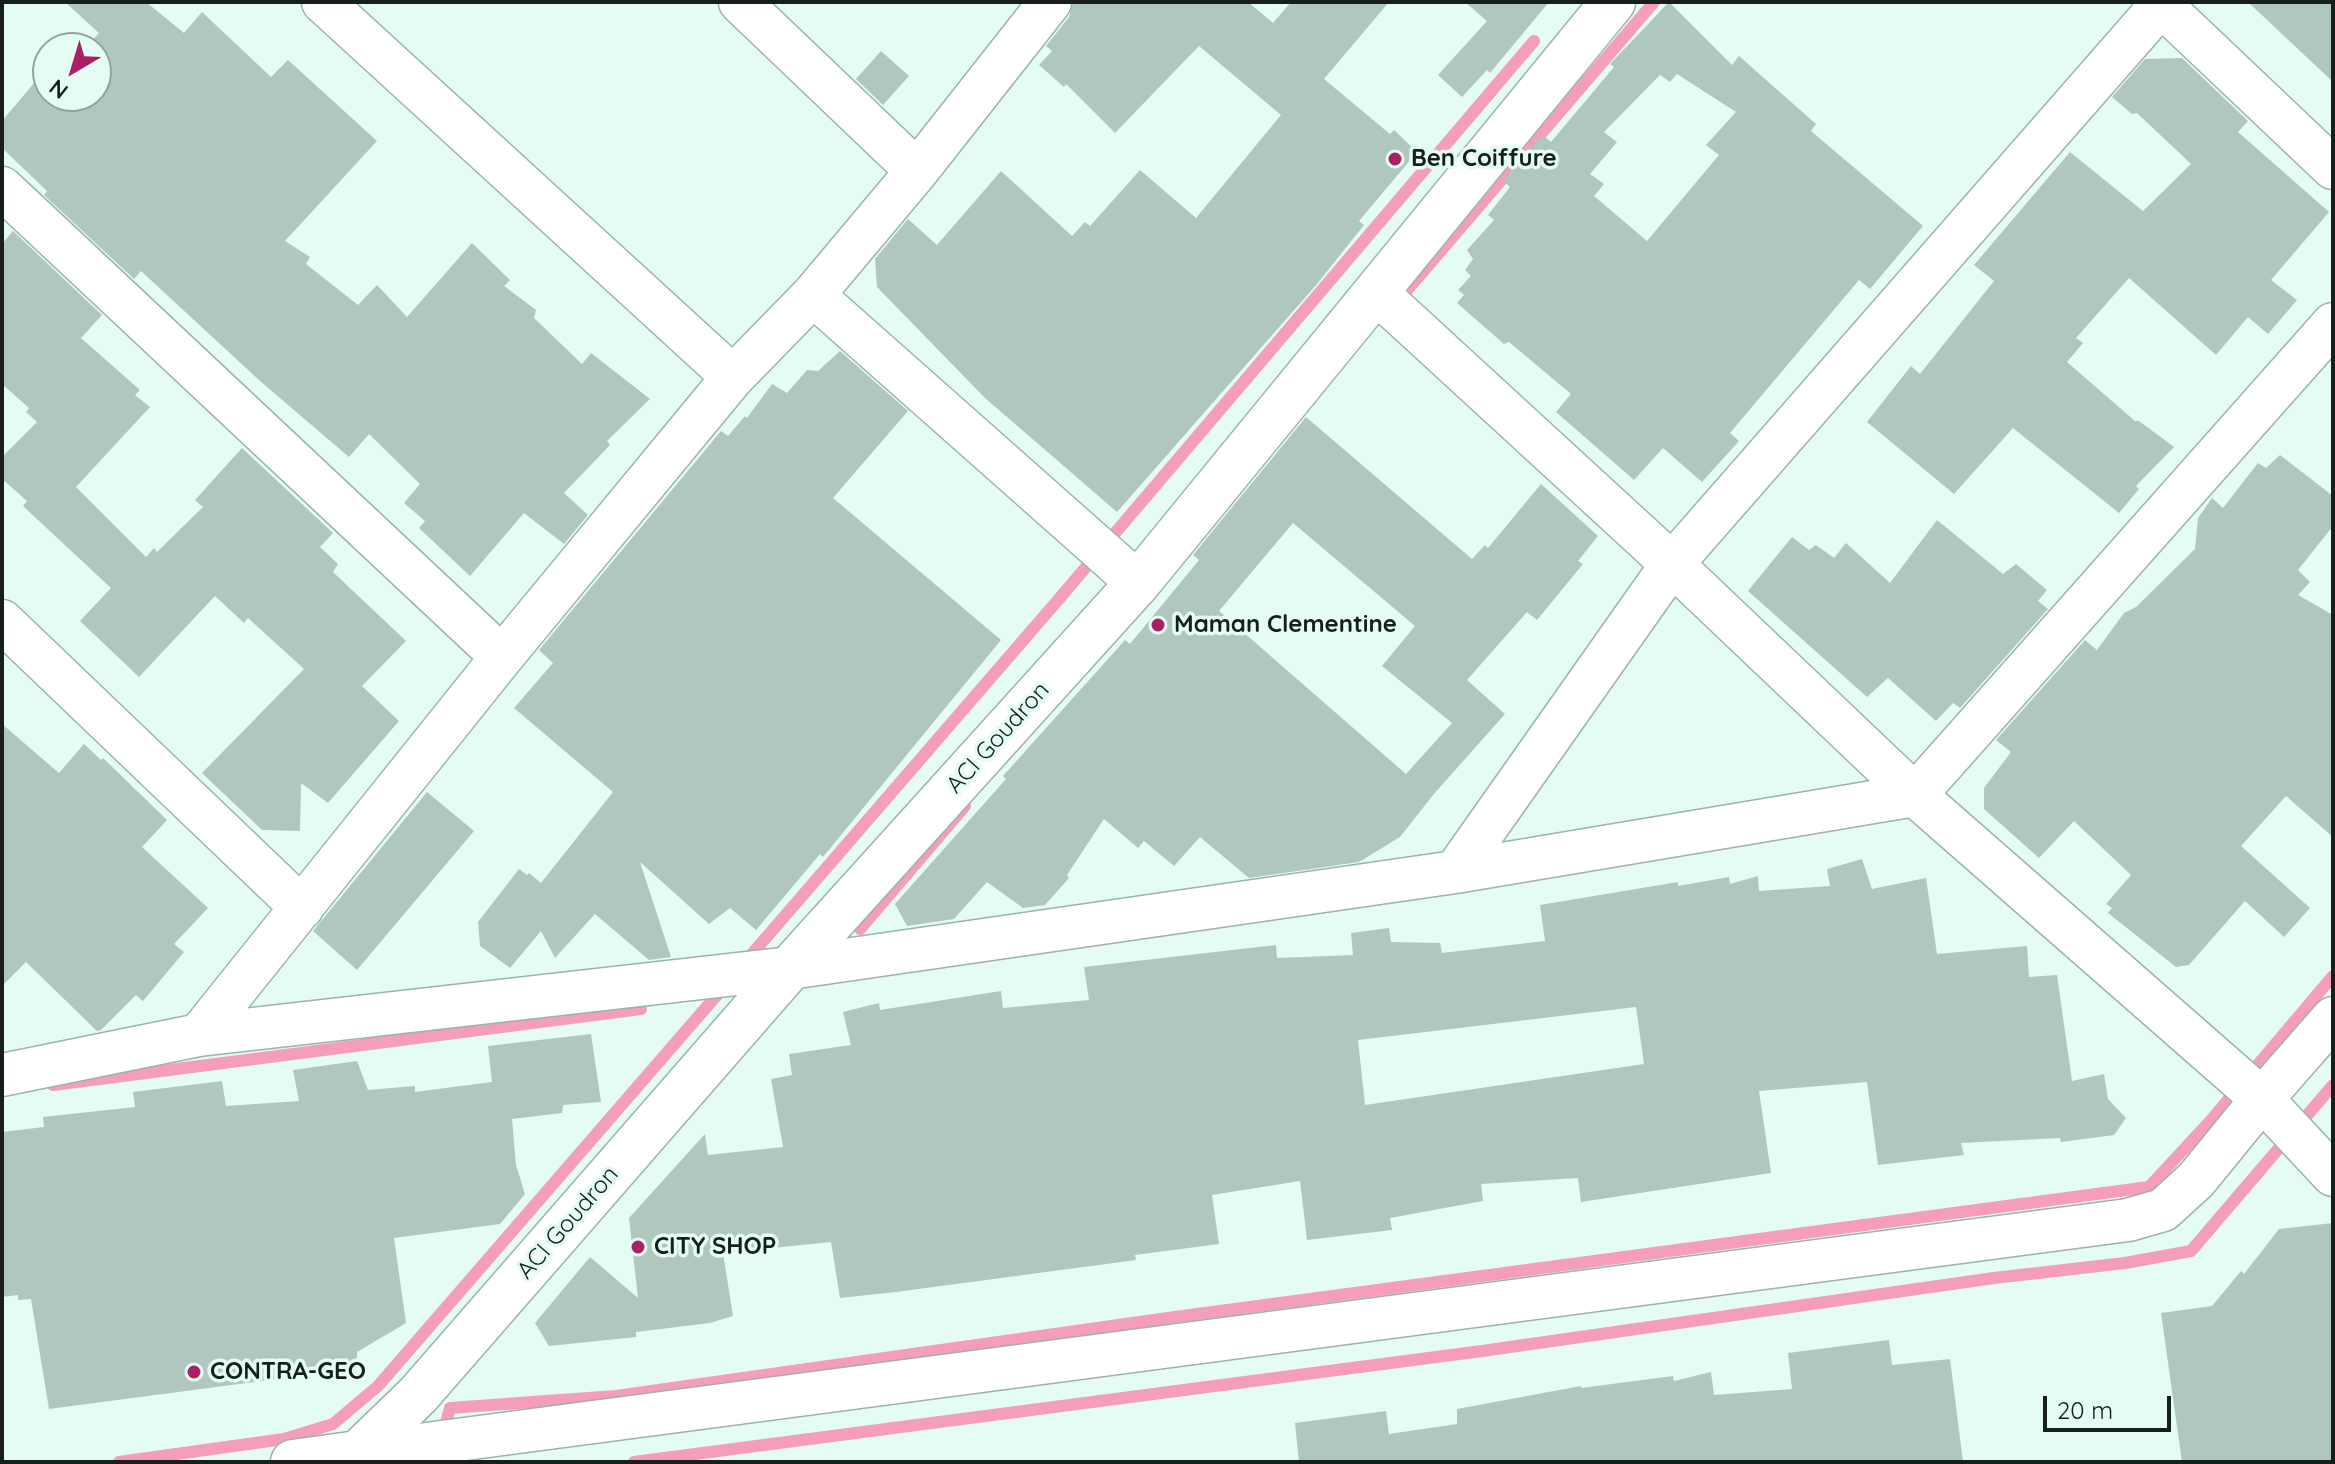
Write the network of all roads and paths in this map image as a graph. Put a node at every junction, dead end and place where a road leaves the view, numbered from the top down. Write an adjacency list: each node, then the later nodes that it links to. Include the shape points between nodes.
1 (323, 2): 12 (street)
2 (740, 2): 7 (street)
3 (1050, 2): 7 (street)
4 (1613, 2): 9 (street, ACI Goudron)
5 (2159, 4): 6 (street); 13 (street)
6 (2333, 168)
7 (917, 171): 10 (street)
8 (2, 188): 16 (street)
9 (1377, 293): 13 (street); 14 (street, ACI Goudron)
10 (813, 295): 12 (street); 14 (street)
11 (2333, 324): 17 (street)
12 (733, 377): 16 (street)
13 (1672, 564): 17 (street); 18 (street)
14 (1138, 583): 20 (street, ACI Goudron)
15 (2, 621): 19 (street)
16 (502, 657): 19 (street)
17 (1915, 795): 18 (street); 24 (street)
18 (1455, 872): 20 (street)
19 (302, 908): 22 (street)
20 (790, 968): 22 (street); 26 (street, ACI Goudron)
21 (2333, 1018): 24 (street)
22 (199, 1035): 23 (street)
23 (8, 1068)
24 (2262, 1099): 25 (street); 26 (street, via 2196,1180 2163,1210 2128,1220)
25 (2333, 1175)
26 (359, 1457): 27 (street)
27 (293, 1462)

